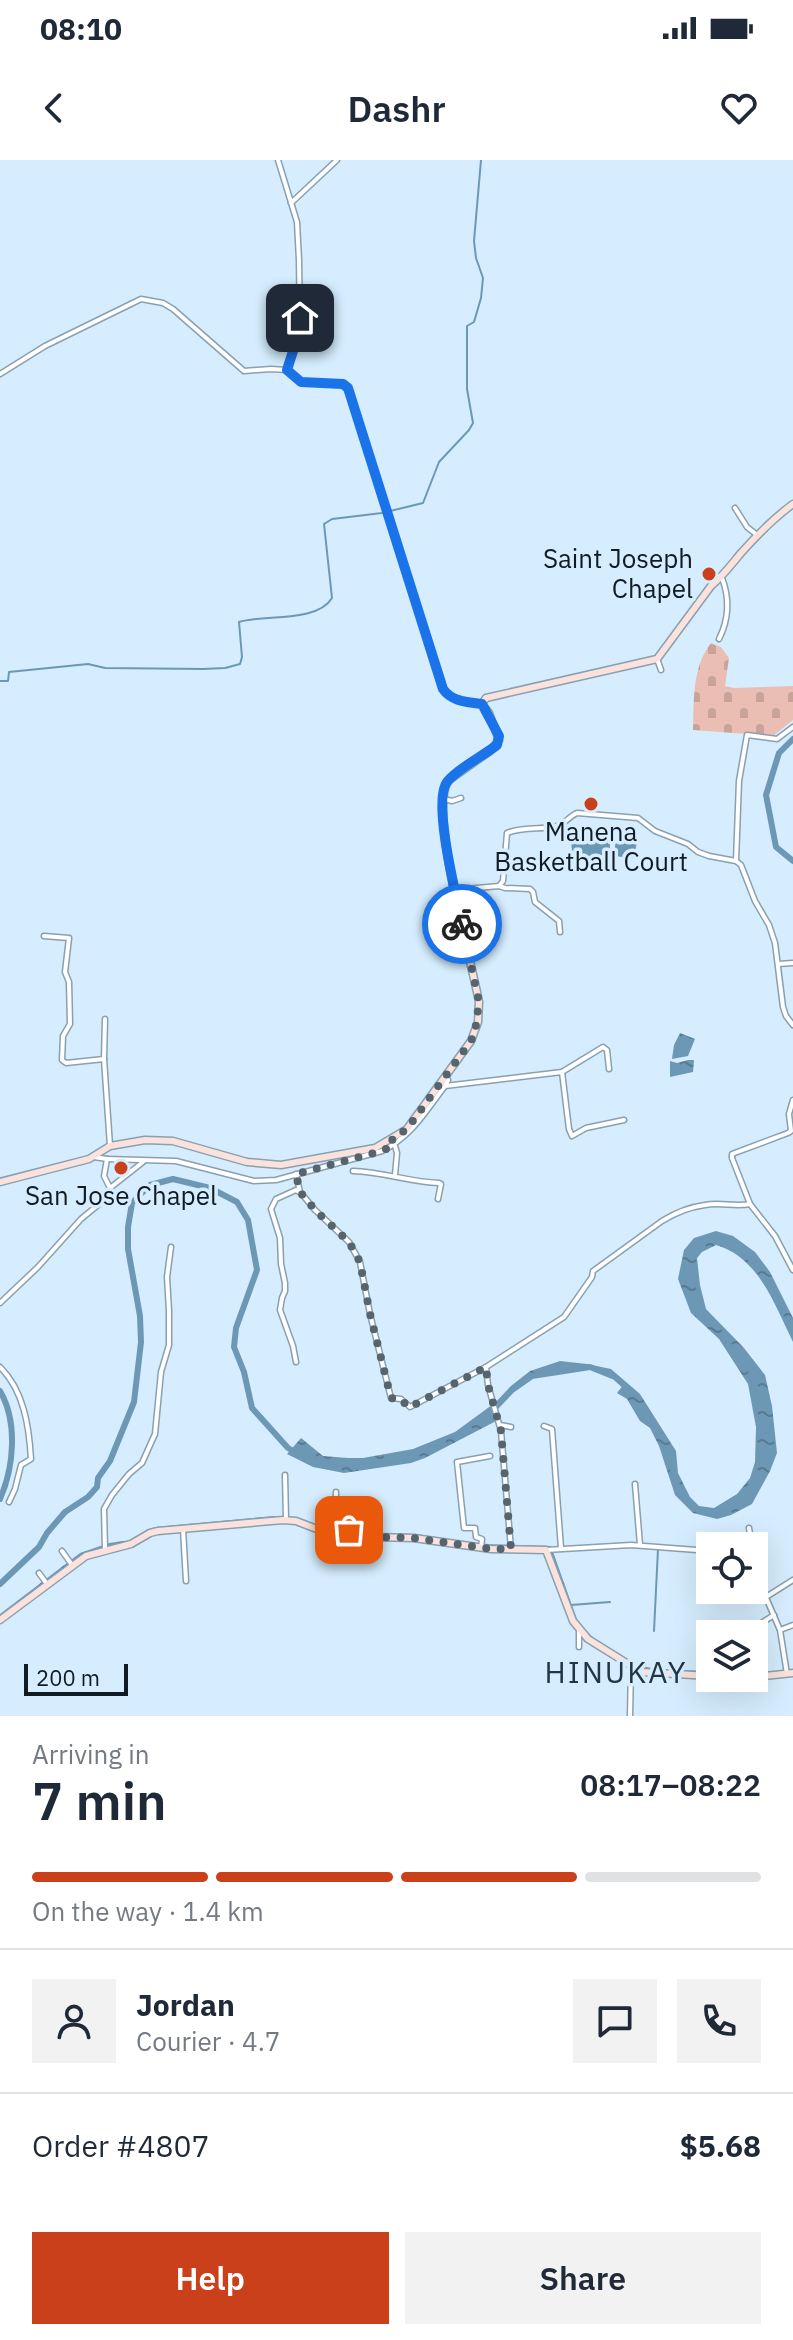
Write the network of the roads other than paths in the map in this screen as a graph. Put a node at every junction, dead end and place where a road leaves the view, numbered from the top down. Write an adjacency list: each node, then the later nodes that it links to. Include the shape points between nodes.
1 (278, 160): 3 (street)
2 (337, 160): 3 (street)
3 (291, 203): 4 (street, via 297,222 300,329)
4 (287, 370): 5 (street, via 244,371 173,309 141,299); 13 (street, via 301,382 348,388 443,689 448,696)
5 (0, 374)
6 (793, 504): 8 (street)
7 (735, 508): 8 (street)
8 (757, 535): 9 (street)
9 (722, 578): 10 (street, via 728,608); 11 (street)
10 (719, 639)
11 (657, 659): 12 (street); 13 (street, via 486,698)
12 (661, 670)
13 (482, 704): 16 (street, via 499,740 449,780)
14 (793, 727): 17 (street, via 777,739 747,735)
15 (461, 798): 16 (street)
16 (442, 799): 19 (street)
17 (736, 861): 18 (street, via 709,856 638,818 577,813 560,825 507,833); 23 (street, via 769,925)
18 (499, 886): 19 (street); 20 (street, via 532,890 535,902 559,921)
19 (455, 890): 29 (street, via 479,1002 478,1022 471,1041)
20 (560, 932)
21 (44, 936): 26 (street, via 69,938 65,972 70,1024 63,1036 62,1060)
22 (793, 963): 23 (street)
23 (778, 964): 25 (street, via 783,1007)
24 (105, 1019): 26 (street)
25 (793, 1025)
26 (104, 1059): 34 (street)
27 (609, 1069): 28 (street, via 603,1047)
28 (562, 1072): 30 (street); 32 (street, via 572,1136)
29 (445, 1075): 30 (street); 33 (street)
30 (445, 1086): 33 (street, via 409,1134)
31 (793, 1100): 47 (street, via 791,1131 732,1154)
32 (624, 1120)
33 (393, 1142): 36 (street); 39 (street, via 382,1151); 42 (street)
34 (110, 1146): 35 (street); 36 (street, via 173,1141 261,1164)
35 (94, 1157): 37 (street); 43 (street)
36 (312, 1158): 39 (street)
37 (107, 1159): 38 (street); 44 (street, via 104,1176)
38 (144, 1160): 41 (street, via 176,1161 254,1181); 44 (street)
39 (315, 1169): 41 (street)
40 (353, 1171): 42 (street)
41 (296, 1174): 45 (street)
42 (395, 1175): 46 (street, via 441,1183)
43 (0, 1182)
44 (110, 1188): 50 (street)
45 (300, 1192): 51 (street, via 276,1199 271,1209 285,1283 280,1310); 53 (street, via 349,1242 360,1262 391,1398 410,1407)
46 (438, 1199)
47 (750, 1204): 49 (street); 53 (street, via 706,1204 662,1221 593,1271 564,1317)
48 (171, 1247): 69 (street, via 169,1345 155,1434 142,1463 104,1509)
49 (793, 1270)
50 (0, 1303)
51 (296, 1362)
52 (0, 1367): 61 (street, via 19,1394 31,1447 31,1459 21,1465)
53 (486, 1367): 54 (street)
54 (499, 1422): 56 (street); 70 (street)
55 (544, 1426): 71 (street, via 552,1429)
56 (511, 1427)
57 (490, 1456): 68 (street, via 457,1462 464,1528 475,1528)
58 (285, 1475): 62 (street)
59 (635, 1484): 67 (street)
60 (336, 1492): 66 (street)
61 (9, 1502)
62 (286, 1519): 63 (street); 66 (street)
63 (177, 1527): 69 (street, via 145,1533 131,1544); 78 (street)
64 (749, 1528): 65 (street)
65 (750, 1532)
66 (342, 1534): 68 (street, via 414,1535)
67 (640, 1545): 71 (street); 73 (street)
68 (482, 1546): 70 (street)
69 (104, 1547): 75 (street)
70 (511, 1547): 72 (street)
71 (561, 1548): 72 (street)
72 (550, 1549): 86 (street)
73 (696, 1550)
74 (62, 1551): 75 (street)
75 (68, 1565): 79 (street)
76 (39, 1573): 79 (street)
77 (793, 1580): 80 (street)
78 (186, 1581)
79 (46, 1582): 83 (street)
80 (768, 1596)
81 (768, 1602): 82 (street)
82 (774, 1615): 84 (street); 87 (street)
83 (0, 1620)
84 (766, 1620)
85 (793, 1625): 87 (street)
86 (579, 1630): 88 (street); 89 (street)
87 (780, 1630): 90 (street)
88 (579, 1647)
89 (627, 1662): 91 (street, via 643,1669); 93 (street)
90 (788, 1672): 92 (street)
91 (696, 1673)
92 (768, 1675)
93 (630, 1716)

